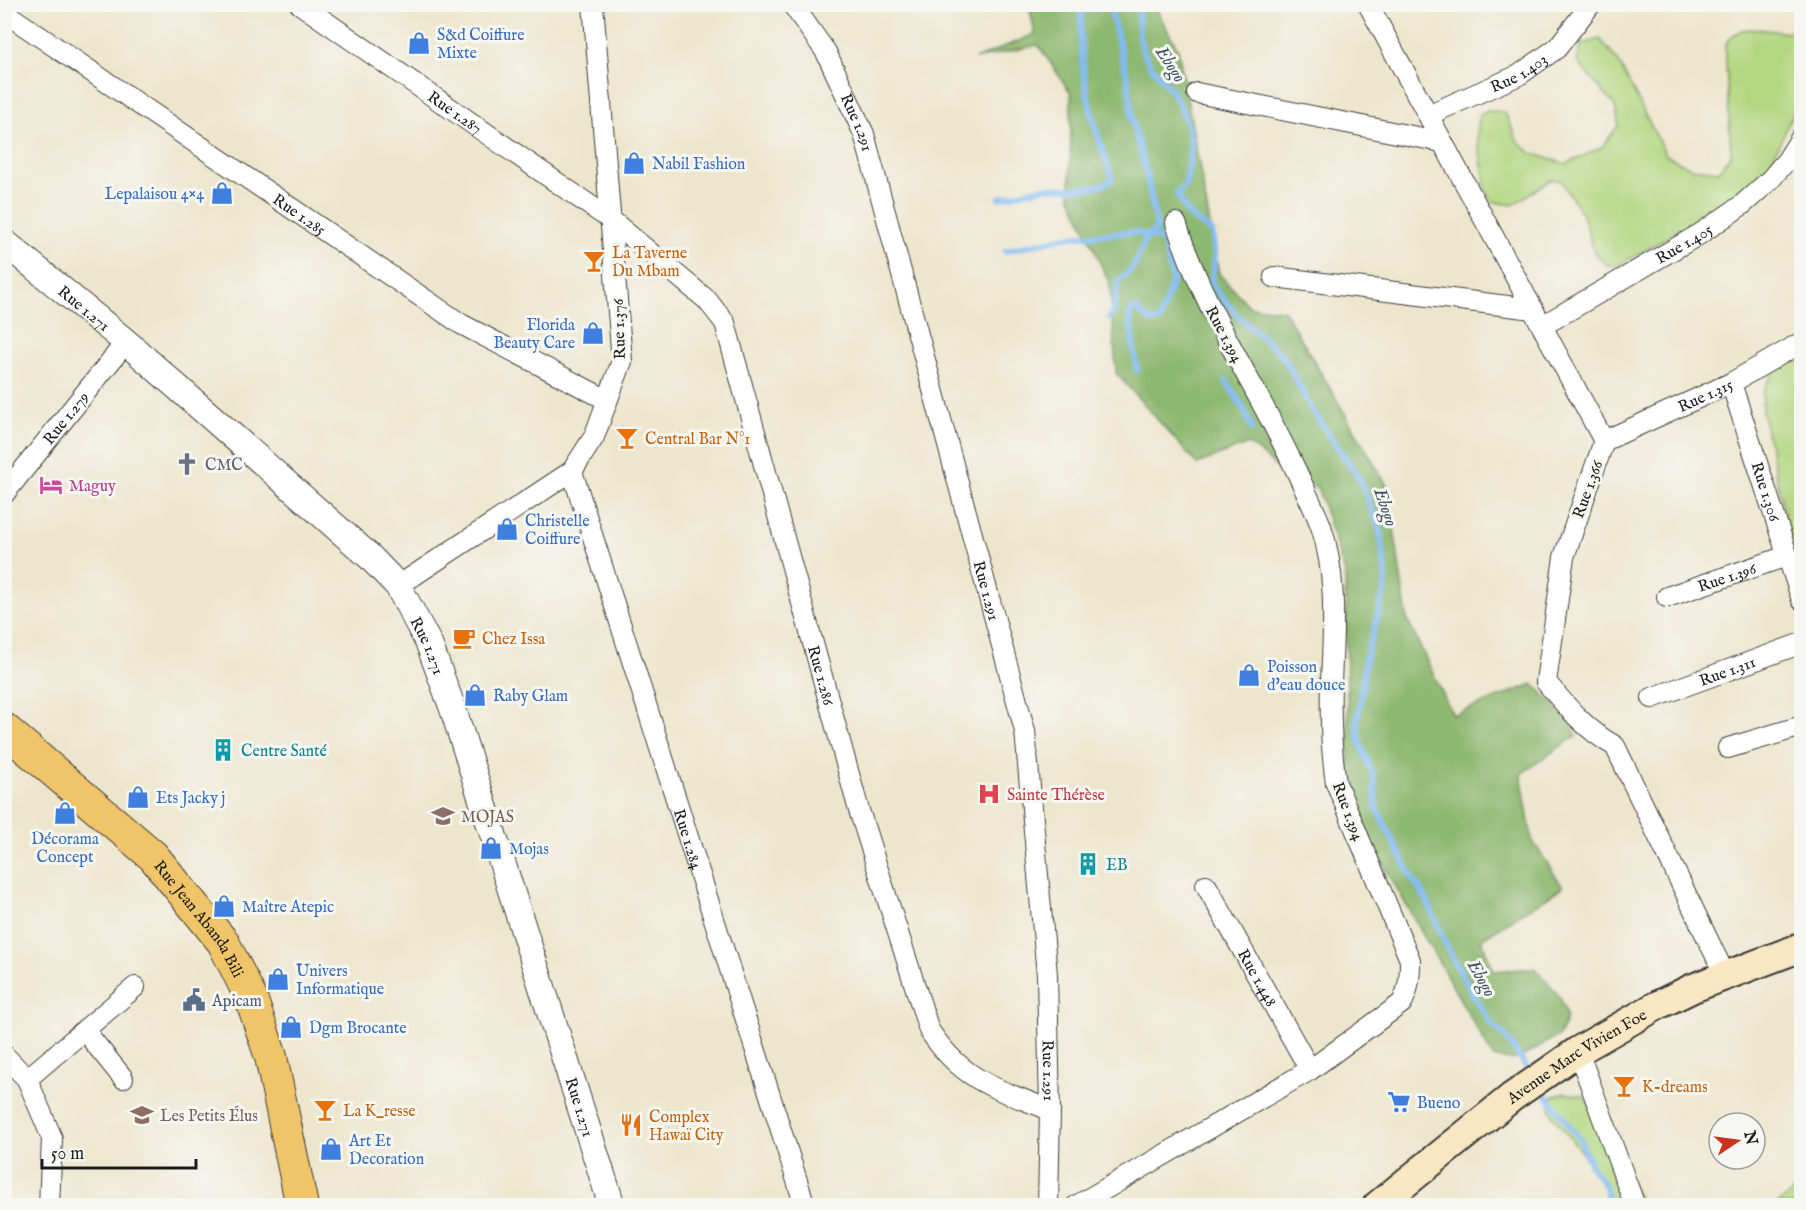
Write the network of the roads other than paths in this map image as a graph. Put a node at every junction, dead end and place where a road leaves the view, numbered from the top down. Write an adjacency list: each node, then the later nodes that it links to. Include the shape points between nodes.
1 (300, 4): 11 (street, Rue 1.287)
2 (593, 4): 11 (street, Rue 1.376)
3 (792, 4): 42 (street, Rue 1.291, via 826,52 864,134 1025,731 1047,975)
4 (1368, 4): 8 (street, Rue 1.366)
5 (1591, 4): 8 (street, Rue 1.403, via 1557,48 1519,75)
6 (4, 12): 19 (street, Rue 1.285, via 461,324)
7 (1197, 93): 10 (street)
8 (1428, 115): 10 (street, Rue 1.366)
9 (1802, 136): 15 (street, Rue 1.405, via 1770,180 1700,234)
10 (1442, 142): 15 (street, Rue 1.366)
11 (611, 220): 19 (street, Rue 1.376, via 622,361); 42 (street, Rue 1.286, via 707,300 725,323 858,807 929,1030 958,1066 986,1085)
12 (1176, 223): 39 (street, Rue 1.394, via 1209,305 1290,456 1321,526 1335,604 1331,686 1336,783 1410,960 1410,979 1402,1003)
13 (4, 242): 16 (street, Rue 1.271)
14 (1274, 277): 15 (street)
15 (1538, 318): 20 (street, Rue 1.366)
16 (126, 342): 22 (street, Rue 1.279); 24 (street, Rue 1.271)
17 (1802, 342): 18 (street, Rue 1.315)
18 (1731, 382): 20 (street, Rue 1.315); 23 (street, Rue 1.306)
19 (607, 400): 21 (street, Rue 1.376, via 594,437)
20 (1605, 441): 34 (street, Rue 1.366, via 1564,557 1546,682 1569,709 1615,746)
21 (572, 471): 24 (street, Rue 1.376); 46 (street, Rue 1.284)
22 (4, 494)
23 (1787, 556): 25 (street, Rue 1.396); 26 (street, Rue 1.306)
24 (398, 586): 45 (street, Rue 1.271, via 429,644 453,710)
25 (1667, 597)
26 (1802, 600)
27 (1802, 644): 28 (street, Rue 1.311)
28 (1652, 698)
29 (1802, 726): 31 (street)
30 (4, 729): 44 (main road, Rue Jean Abanda Bili, via 153,856 222,942 251,998 271,1057)
31 (1728, 748)
32 (1206, 885): 39 (street, Rue 1.448)
33 (1802, 946): 34 (main road, Avenue Marc Vivien Foe)
34 (1725, 975): 38 (main road, Avenue Marc Vivien Foe, via 1658,1005)
35 (135, 987): 36 (street)
36 (85, 1031): 40 (street); 41 (street)
37 (4, 1055): 41 (street)
38 (1568, 1058): 49 (main road, Avenue Marc Vivien Foe, via 1512,1097); 50 (street)
39 (1310, 1070): 48 (street, Rue 1.394)
40 (123, 1078)
41 (27, 1080): 43 (street, via 52,1138)
42 (1050, 1110): 47 (street, Rue 1.291)
43 (49, 1206)
44 (302, 1206)
45 (612, 1206)
46 (805, 1206)
47 (1048, 1206)
48 (1076, 1206)
49 (1377, 1206)
50 (1635, 1206)

